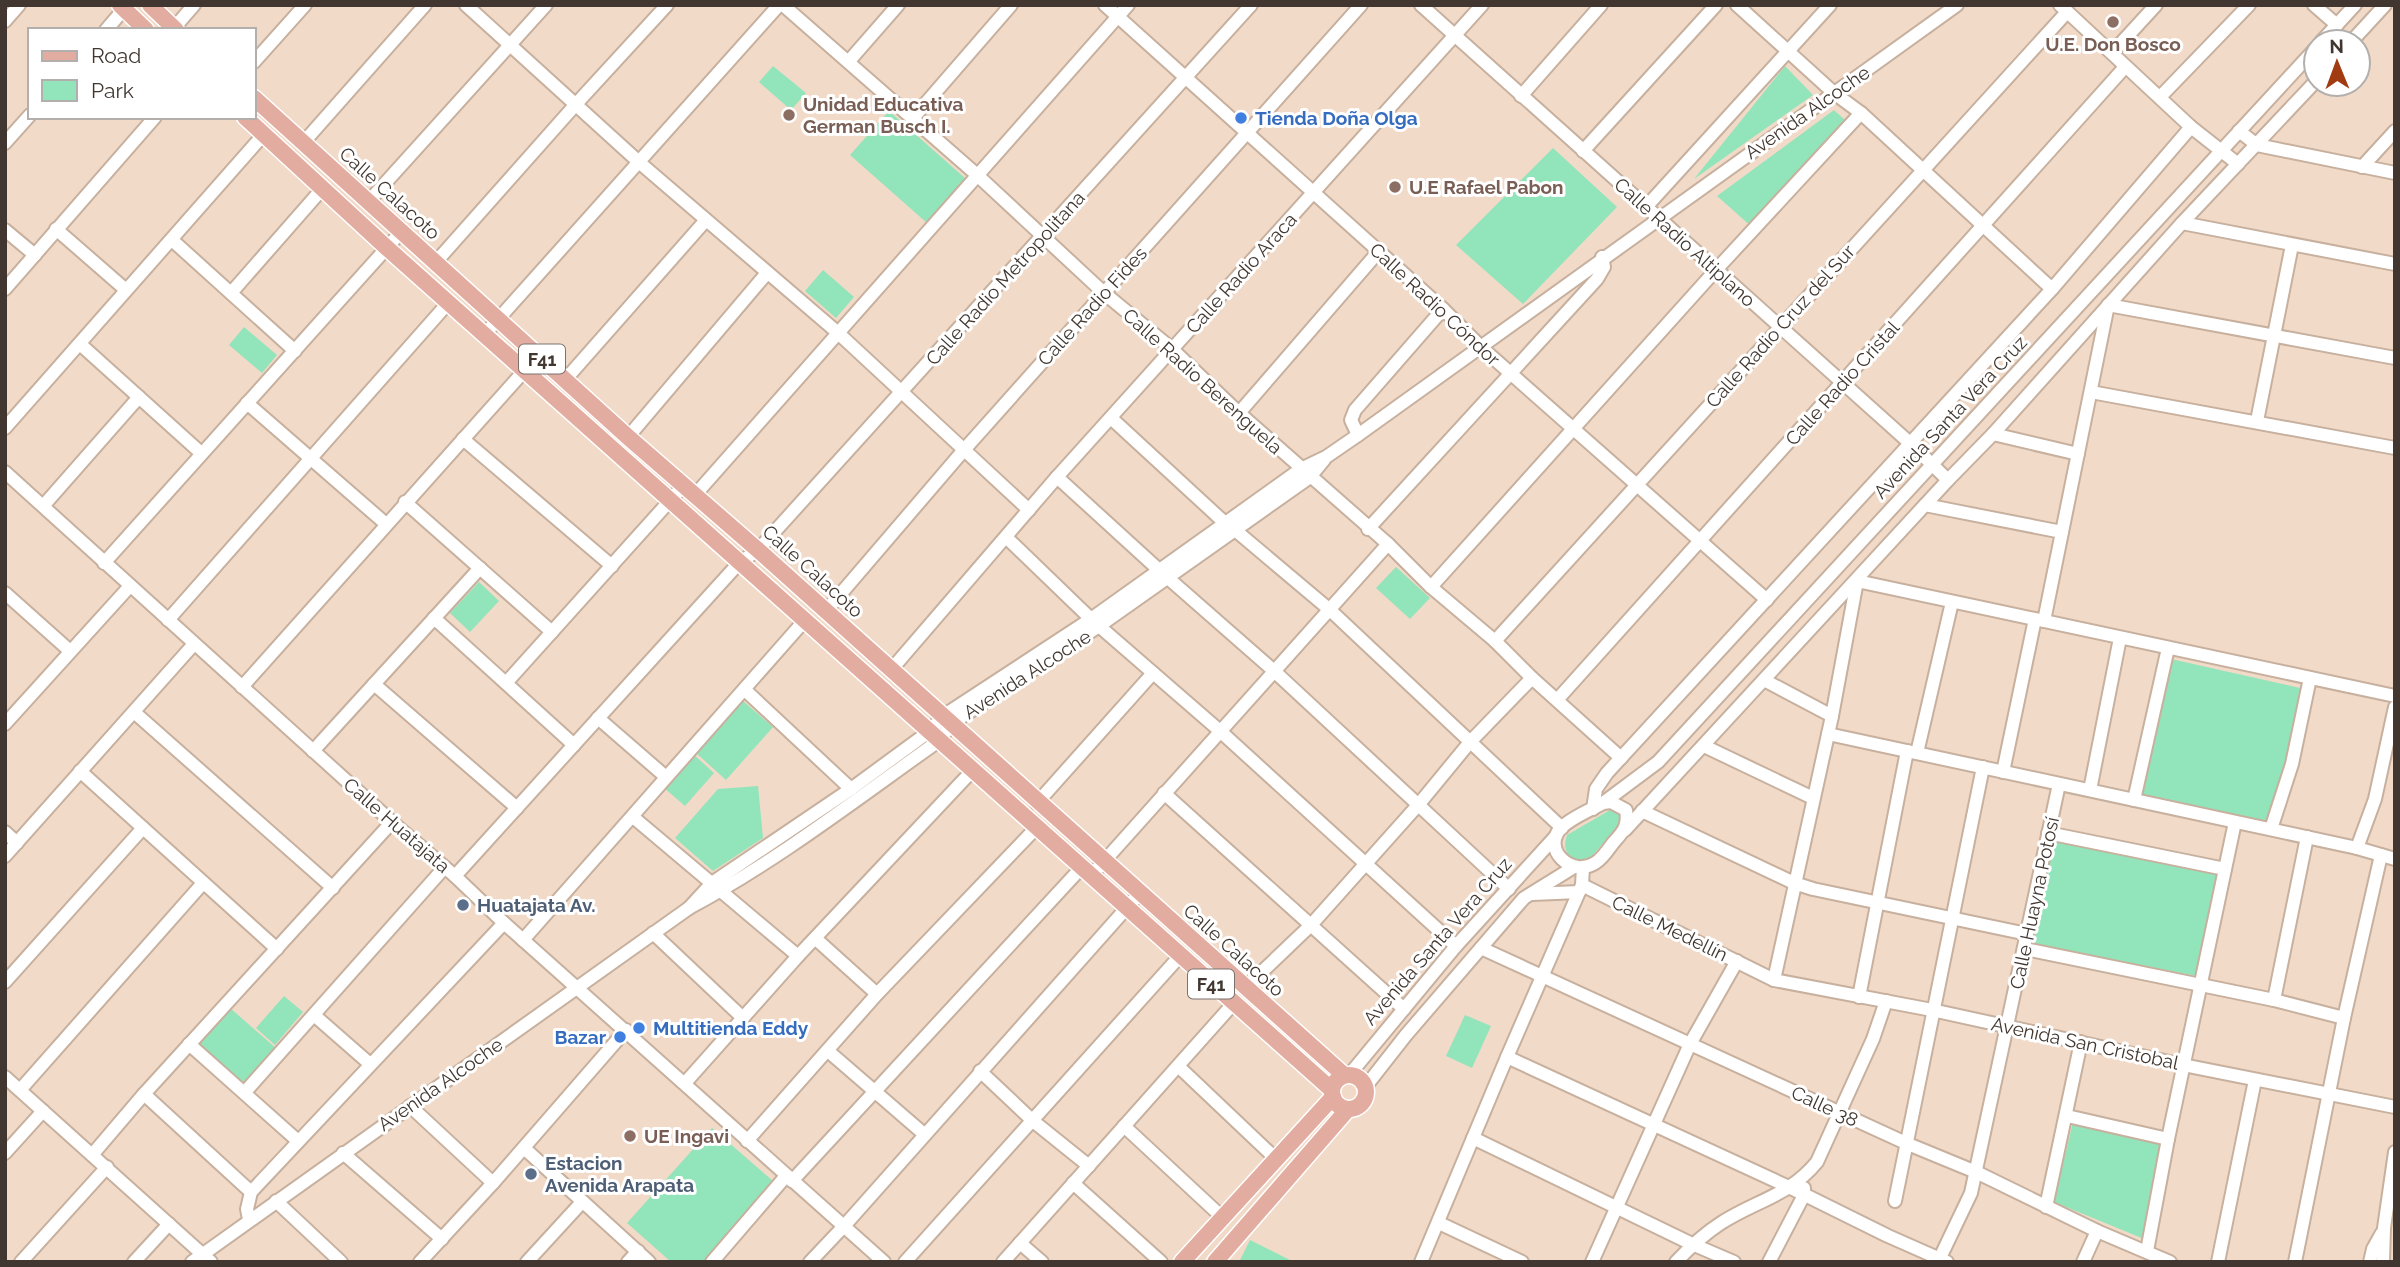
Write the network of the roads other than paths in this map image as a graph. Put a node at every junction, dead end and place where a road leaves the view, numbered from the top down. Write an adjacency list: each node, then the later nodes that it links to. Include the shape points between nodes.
1 (150, 5): 35 (main road)
2 (194, 5): 36 (street)
3 (305, 5): 43 (street)
4 (425, 5): 65 (street)
5 (466, 5): 40 (street)
6 (546, 5): 40 (street)
7 (667, 5): 53 (street)
8 (781, 5): 44 (street, Calle Radio Berenguela); 69 (street)
9 (898, 5): 44 (street)
10 (1011, 5): 56 (street)
11 (1105, 5): 30 (street, Calle Radio Cóndor)
12 (1128, 5): 30 (street)
13 (1251, 5): 47 (street, Calle Radio Metropolitana)
14 (1361, 5): 62 (street, Calle Radio Fides)
15 (1421, 5): 39 (street, Calle Radio Altiplano)
16 (1482, 5): 39 (street, Calle Radio Araca)
17 (1601, 5): 49 (street)
18 (1716, 5): 67 (street)
19 (1737, 5): 41 (street)
20 (1830, 5): 41 (street)
21 (1957, 5): 48 (street, Avenida Alcoche)
22 (2157, 5): 42 (street)
23 (2249, 5): 51 (street)
24 (2314, 5): 32 (street)
25 (2356, 5): 32 (street)
26 (2385, 5): 38 (street)
27 (16, 6): 31 (street)
28 (122, 7): 33 (street); 34 (main road)
29 (2063, 8): 42 (street); 72 (street, Calle Radio Cruz del Sur)
30 (1118, 17): 47 (street, Calle Radio Cóndor); 74 (street)
31 (5, 21)
32 (2337, 25): 37 (street)
33 (107, 28)
34 (144, 28)
35 (174, 28)
36 (176, 28)
37 (2334, 28)
38 (2364, 28)
39 (1454, 36): 49 (street, Calle Radio Altiplano); 76 (street, Calle Radio Araca)
40 (511, 45): 53 (street); 77 (street)
41 (1789, 52): 48 (street); 78 (street)
42 (2112, 54): 46 (street)
43 (256, 60)
44 (849, 61): 56 (street, Calle Radio Berenguela)
45 (2302, 63): 60 (street, Avenida Santa Vera Cruz)
46 (2125, 67): 51 (street); 82 (street, Calle Radio Cristal)
47 (1185, 78): 62 (street, Calle Radio Cóndor); 86 (street, Calle Radio Metropolitana)
48 (1834, 93): 54 (street); 79 (street, Avenida Alcoche)
49 (1521, 96): 67 (street, Calle Radio Altiplano)
50 (2302, 96): 66 (street)
51 (2160, 97): 59 (street)
52 (256, 100): 65 (main road, Calle Calacoto / F41)
53 (576, 103): 69 (street); 93 (street)
54 (1861, 113): 72 (street); 95 (street)
55 (28, 118): 64 (street)
56 (913, 118): 74 (street, Calle Radio Berenguela)
57 (153, 119): 83 (street)
58 (247, 119): 63 (main road, Calle Calacoto / F41)
59 (2190, 127): 68 (street); 98 (street)
60 (2239, 131): 66 (street); 68 (street, Avenida Santa Vera Cruz)
61 (2395, 131): 71 (street)
62 (1247, 132): 76 (street, Calle Radio Cóndor); 101 (street, Calle Radio Fides)
63 (264, 134): 75 (main road, Calle Calacoto / F41); 87 (street)
64 (5, 143)
65 (303, 143): 77 (main road, Calle Calacoto / F41)
66 (2257, 145): 70 (street); 71 (street)
67 (1583, 152): 78 (street, Calle Radio Altiplano)
68 (2221, 152): 70 (street); 138 (street, Avenida Santa Vera Cruz)
69 (640, 163): 80 (street); 105 (street)
70 (2238, 164): 81 (street)
71 (2362, 167): 73 (street)
72 (1922, 169): 82 (street); 106 (street, Calle Radio Cruz del Sur)
73 (2395, 173)
74 (976, 174): 86 (street, Calle Radio Berenguela); 107 (street)
75 (323, 188): 89 (main road, Calle Calacoto / F41); 100 (street)
76 (1313, 194): 90 (street, Calle Radio Cóndor); 112 (street, Calle Radio Araca)
77 (369, 201): 85 (main road, Calle Calacoto / F41)
78 (1646, 207): 79 (street, Calle Radio Altiplano)
79 (1658, 218): 92 (street, Avenida Alcoche); 95 (street, Calle Radio Altiplano)
80 (706, 220): 96 (street); 117 (street)
81 (2182, 223): 88 (street); 103 (street)
82 (1983, 225): 98 (street); 118 (street, Calle Radio Cristal)
83 (56, 229): 91 (street); 99 (street)
84 (5, 230): 91 (street)
85 (401, 232): 89 (street); 93 (main road, Calle Calacoto / F41)
86 (1042, 237): 101 (street, Calle Radio Berenguela); 120 (street, Calle Radio Metropolitana)
87 (172, 240): 99 (street); 100 (street)
88 (2292, 245): 94 (street); 109 (street)
89 (387, 248): 102 (main road, Calle Calacoto / F41); 113 (street)
90 (1378, 251): 104 (street, Calle Radio Cóndor); 123 (street)
91 (35, 255): 97 (street)
92 (1602, 257): 111 (street, Avenida Alcoche); 116 (street, via 1604,267 1597,279)
93 (435, 263): 105 (main road, Calle Calacoto / F41)
94 (2395, 264)
95 (1715, 271): 106 (street, Calle Radio Altiplano); 127 (street)
96 (767, 273): 107 (street); 130 (street)
97 (5, 289)
98 (2052, 289): 132 (street)
99 (126, 290): 110 (street)
100 (231, 293): 113 (street)
101 (1104, 293): 112 (street, Calle Radio Berenguela); 134 (street, Calle Radio Fides)
102 (449, 302): 108 (main road, Calle Calacoto / F41); 137 (street)
103 (2108, 305): 109 (street); 119 (street); 128 (street)
104 (1443, 309): 111 (street, Calle Radio Cóndor); 129 (street, via 1355,410 1351,420)
105 (498, 320): 108 (street); 117 (main road, Calle Calacoto / F41)
106 (1779, 327): 118 (street, Calle Radio Altiplano); 143 (street, Calle Radio Cruz del Sur)
107 (837, 332): 120 (street); 144 (street)
108 (485, 334): 115 (main road, Calle Calacoto / F41)
109 (2274, 335): 114 (street); 125 (street)
110 (80, 344): 121 (street); 126 (street)
111 (1482, 348): 116 (street, Calle Radio Cóndor); 129 (street, Avenida Alcoche)
112 (1172, 349): 123 (street, Calle Radio Berenguela); 124 (street, Calle Radio Araca)
113 (295, 351): 122 (street)
114 (2395, 358)
115 (525, 370): 131 (street); 145 (main road, Calle Calacoto / F41)
116 (1512, 374): 127 (street, Calle Radio Cóndor); 152 (street)
117 (565, 380): 130 (main road, Calle Calacoto / F41)
118 (1841, 384): 132 (street, Calle Radio Altiplano); 155 (street, Calle Radio Cristal)
119 (2091, 392): 125 (street); 136 (street)
120 (902, 393): 134 (street); 157 (street, Calle Radio Metropolitana)
121 (139, 397): 135 (street); 147 (street)
122 (247, 404): 135 (street); 137 (street)
123 (1239, 412): 140 (street, Calle Radio Berenguela)
124 (1111, 418): 141 (street, Calle Radio Araca); 151 (street)
125 (2257, 421): 133 (street)
126 (5, 428)
127 (1573, 428): 143 (street, Calle Radio Cóndor); 165 (street)
128 (1993, 434): 136 (street); 142 (street)
129 (1358, 435): 140 (street, Avenida Alcoche)
130 (628, 438): 144 (main road, Calle Calacoto / F41)
131 (463, 439): 146 (street); 160 (street)
132 (1911, 444): 138 (street, Calle Radio Altiplano); 167 (street)
133 (2395, 448)
134 (963, 451): 149 (street); 170 (street, Calle Radio Fides)
135 (201, 453): 158 (street)
136 (2078, 454): 153 (street)
137 (310, 457): 150 (street); 172 (street)
138 (1933, 466): 142 (street, Calle Radio Altiplano); 223 (street, Avenida Santa Vera Cruz, via 1658,762)
139 (5, 472): 147 (street, Calle Huatajata)
140 (1305, 473): 151 (street, Avenida Alcoche); 152 (street, Calle Radio Berenguela)
141 (1057, 477): 149 (street, Calle Radio Araca); 162 (street)
142 (1948, 480): 148 (street)
143 (1637, 484): 155 (street, Calle Radio Cóndor); 178 (street, Calle Radio Cruz del Sur)
144 (689, 490): 145 (street); 157 (main road, Calle Calacoto / F41)
145 (671, 500): 159 (main road, Calle Calacoto / F41); 160 (street)
146 (405, 502): 150 (street); 161 (street)
147 (44, 505): 158 (street, Calle Huatajata)
148 (1925, 505): 153 (street); 163 (street)
149 (1029, 510): 154 (street, Calle Radio Araca)
150 (386, 524): 190 (street)
151 (1230, 526): 162 (street, Avenida Alcoche); 169 (street)
152 (1368, 528): 156 (street, Calle Radio Berenguela)
153 (2062, 533): 174 (street)
154 (1007, 538): 175 (street); 182 (street, Calle Radio Araca)
155 (1700, 540): 167 (street, Calle Radio Cóndor); 193 (street, Calle Radio Cristal)
156 (1388, 544): 165 (street, Calle Radio Berenguela); 169 (street)
157 (758, 550): 159 (street, Calle Radio Metropolitana); 170 (main road, Calle Calacoto / F41)
158 (104, 563): 164 (street, Calle Huatajata)
159 (739, 563): 173 (main road, Calle Calacoto / F41); 198 (street, Calle Radio Metropolitana)
160 (612, 566): 176 (street)
161 (480, 568): 171 (street); 176 (street)
162 (1163, 574): 175 (street, Avenida Alcoche); 183 (street)
163 (1857, 580): 168 (street); 187 (street); 197 (street)
164 (130, 586): 172 (street, Calle Huatajata); 181 (street)
165 (1431, 587): 178 (street, Calle Radio Berenguela)
166 (5, 593): 181 (street)
167 (1767, 600): 209 (street)
168 (1952, 602): 174 (street); 208 (street)
169 (1330, 610): 183 (street); 204 (street)
170 (826, 611): 182 (main road, Calle Calacoto / F41)
171 (434, 618): 188 (street); 189 (street)
172 (168, 620): 179 (street, Calle Huatajata)
173 (805, 620): 191 (street); 203 (main road, Calle Calacoto / F41)
174 (2039, 620): 177 (street); 213 (street)
175 (1095, 623): 184 (street); 199 (street, Avenida Alcoche)
176 (552, 632): 188 (street)
177 (2120, 638): 180 (street); 217 (street)
178 (1494, 641): 185 (street, Calle Radio Berenguela)
179 (194, 644): 190 (street, Calle Huatajata); 196 (street)
180 (2168, 648): 186 (street); 220 (street)
181 (70, 651): 195 (street)
182 (891, 670): 199 (main road, Calle Calacoto / F41)
183 (1273, 670): 201 (street); 222 (street)
184 (1153, 673): 201 (street); 221 (street)
185 (1532, 678): 193 (street, Calle Radio Berenguela); 204 (street)
186 (2310, 678): 192 (street); 232 (street, via 2292,764)
187 (1764, 680): 197 (street); 206 (street)
188 (506, 683): 205 (street)
189 (374, 684): 207 (street); 224 (street)
190 (242, 687): 207 (street, Calle Huatajata)
191 (745, 690): 214 (street); 216 (street)
192 (2395, 696)
193 (1557, 699): 209 (street, Calle Radio Berenguela)
194 (2395, 707): 238 (street, via 2378,786)
195 (10, 709): 200 (street)
196 (134, 712): 211 (street); 251 (street)
197 (1832, 716): 202 (street)
198 (598, 718): 205 (street, Calle Radio Metropolitana); 214 (street)
199 (947, 720): 203 (street, Avenida Alcoche); 221 (main road, Calle Calacoto / F41)
200 (5, 724)
201 (1220, 731): 218 (street); 243 (street)
202 (1828, 734): 208 (street); 219 (street)
203 (935, 736): 212 (main road, Calle Calacoto / F41); 216 (street, Avenida Alcoche); 252 (street, Avenida Alcoche, via 838,813)
204 (1470, 742): 222 (street); 234 (street)
205 (574, 745): 224 (street, Calle Radio Metropolitana)
206 (1704, 746): 219 (street); 225 (street)
207 (313, 751): 227 (street, Calle Huatajata)
208 (1912, 752): 210 (street); 257 (street)
209 (1621, 758): 223 (street, via 1596,789)
210 (1983, 767): 213 (street); 259 (street)
211 (80, 771): 230 (street); 237 (street)
212 (972, 771): 229 (main road, Calle Calacoto / F41); 264 (street)
213 (2003, 772): 215 (street)
214 (666, 777): 226 (street)
215 (2059, 783): 217 (street); 235 (street, Calle Huayna Potosí)
216 (851, 789): 252 (street, Avenida Alcoche)
217 (2090, 790): 220 (street)
218 (1164, 793): 242 (street); 261 (street)
219 (1813, 798): 250 (street)
220 (2134, 800): 228 (street)
221 (1037, 803): 242 (main road, Calle Calacoto / F41)
222 (1419, 804): 243 (street); 253 (street)
223 (1598, 806): 231 (street, via 1616,803 1626,810); 234 (street, Avenida Santa Vera Cruz)
224 (517, 808): 248 (street, Calle Radio Metropolitana)
225 (1643, 811): 231 (street); 250 (street)
226 (632, 817): 252 (street); 265 (street)
227 (392, 822): 245 (street, Calle Huatajata); 251 (street)
228 (2235, 822): 232 (street); 246 (street)
229 (1037, 827): 247 (main road, Calle Calacoto / F41); 279 (street)
230 (142, 828): 249 (street); 275 (street)
231 (1625, 830): 244 (street, Avenida Santa Vera Cruz, via 1597,862)
232 (2271, 830): 236 (street)
233 (5, 832): 237 (street)
234 (1559, 832): 244 (street, via 1555,846 1559,856); 253 (street, Avenida Santa Vera Cruz)
235 (2049, 834): 246 (street); 263 (street, Calle Huayna Potosí)
236 (2307, 837): 238 (street); 281 (street)
237 (17, 843): 240 (street)
238 (2357, 848): 239 (street)
239 (2381, 855): 241 (street); 288 (street)
240 (5, 856)
241 (2395, 859)
242 (1104, 862): 247 (street); 255 (main road, Calle Calacoto / F41)
243 (1366, 863): 261 (street); 266 (street)
244 (1579, 867): 254 (street); 256 (street, Avenida Santa Vera Cruz)
245 (444, 868): 248 (street, Calle Huatajata); 286 (street)
246 (2225, 869): 276 (street)
247 (1087, 872): 258 (main road, Calle Calacoto / F41); 306 (street)
248 (455, 876): 260 (street, Calle Huatajata)
249 (203, 883): 268 (street); 305 (street)
250 (1794, 883): 257 (street); 274 (street)
251 (333, 887): 268 (street)
252 (717, 887): 262 (street, Avenida Alcoche); 270 (street)
253 (1509, 889): 266 (street, Avenida Santa Vera Cruz)
254 (1581, 889): 256 (street); 272 (street, Calle Medellín); 273 (street)
255 (1139, 894): 258 (street); 278 (main road, Calle Calacoto / F41)
256 (1531, 894): 267 (street, Avenida Santa Vera Cruz)
257 (1876, 902): 259 (street); 280 (street)
258 (1126, 908): 271 (main road, Calle Calacoto / F41); 299 (street)
259 (1952, 916): 263 (street); 285 (street)
260 (504, 923): 265 (street, Calle Huatajata); 296 (street)
261 (1311, 925): 278 (street); 284 (street)
262 (653, 933): 277 (street, Avenida Alcoche); 287 (street)
263 (2027, 934): 269 (street, Calle Huayna Potosí)
264 (816, 939): 270 (street); 279 (street)
265 (523, 940): 277 (street, Calle Huatajata)
266 (1456, 946): 284 (street, Avenida Santa Vera Cruz)
267 (1481, 948): 273 (street, Calle 38); 304 (street, Avenida Santa Vera Cruz)
268 (277, 949): 292 (street)
269 (2025, 949): 276 (street); 289 (street, Calle Huayna Potosí)
270 (798, 956): 287 (street)
271 (1180, 956): 283 (main road, Calle Calacoto / F41); 317 (street)
272 (1737, 961): 274 (street, Calle Medellín); 293 (street)
273 (1543, 975): 293 (street, Calle 38); 295 (street)
274 (1774, 979): 280 (street, Avenida San Cristobal)
275 (5, 982)
276 (2200, 985): 281 (street); 297 (street)
277 (576, 988): 290 (street, Calle Huatajata); 311 (street, Avenida Alcoche)
278 (1245, 988): 300 (main road, Calle Calacoto / F41)
279 (877, 994): 294 (street)
280 (1858, 997): 282 (street, Avenida San Cristobal)
281 (2274, 1000): 288 (street)
282 (1886, 1001): 285 (street, Avenida San Cristobal); 315 (street, via 1874,1039)
283 (1233, 1004): 298 (street); 309 (main road, Calle Calacoto / F41)
284 (1404, 1009): 300 (street, Avenida Santa Vera Cruz)
285 (1933, 1010): 289 (street, Avenida San Cristobal); 325 (street)
286 (314, 1015): 296 (street); 307 (street)
287 (743, 1018): 303 (street)
288 (2344, 1018): 310 (street)
289 (2007, 1025): 291 (street, Avenida San Cristobal); 334 (street, Calle Huayna Potosí)
290 (626, 1030): 303 (street, Calle Huatajata); 326 (street)
291 (2081, 1042): 297 (street, Avenida San Cristobal); 316 (street)
292 (189, 1044): 307 (street); 308 (street)
293 (1690, 1044): 315 (street, Calle 38); 319 (street)
294 (828, 1051): 306 (street); 324 (street)
295 (1507, 1056): 319 (street); 321 (street)
296 (370, 1064): 323 (street)
297 (2183, 1065): 302 (street, Avenida San Cristobal); 322 (street)
298 (1178, 1066): 318 (street); 331 (street)
299 (980, 1071): 317 (street); 320 (street)
300 (1347, 1074): 304 (main road); 309 (main road, via 1338,1079)
301 (5, 1077): 305 (street)
302 (2255, 1080): 310 (street, Avenida San Cristobal); 385 (street)
303 (685, 1083): 324 (street, Calle Huatajata)
304 (1366, 1086): 313 (main road, via 1361,1105)
305 (20, 1090): 314 (street)
306 (873, 1091): 320 (street); 335 (street)
307 (245, 1092): 323 (street)
308 (144, 1094): 330 (street); 340 (street)
309 (1332, 1094): 313 (main road, via 1336,1103); 331 (main road)
310 (2329, 1095): 312 (street, Avenida San Cristobal); 386 (street)
311 (410, 1105): 329 (street, Avenida Alcoche); 337 (street)
312 (2395, 1107)
313 (1348, 1109): 376 (main road)
314 (43, 1111): 328 (street); 330 (street)
315 (1839, 1112): 325 (street, Calle 38); 336 (street, via 1817,1162)
316 (2067, 1116): 322 (street); 345 (street)
317 (1033, 1121): 332 (street); 371 (street)
318 (1124, 1126): 332 (street); 347 (street)
319 (1654, 1126): 339 (street); 346 (street)
320 (924, 1134): 351 (street)
321 (1473, 1138): 346 (street); 349 (street)
322 (2168, 1139): 358 (street)
323 (298, 1141): 340 (street)
324 (747, 1141): 335 (street, Calle Huatajata)
325 (1908, 1144): 334 (street, Calle 38); 343 (street)
326 (524, 1148): 337 (street); 344 (street)
327 (2395, 1152): 352 (street)
328 (5, 1153)
329 (343, 1153): 342 (street, Avenida Alcoche); 354 (street)
330 (92, 1155): 333 (street)
331 (1275, 1158): 347 (main road)
332 (1089, 1166): 338 (street)
333 (107, 1167): 350 (street); 361 (street)
334 (1976, 1172): 345 (street, Calle 38); 360 (street, Calle Huayna Potosí)
335 (789, 1178): 351 (street, Calle Huatajata); 368 (street)
336 (1804, 1178): 339 (street); 341 (street)
337 (493, 1183): 354 (street)
338 (1073, 1183): 355 (street); 374 (street)
339 (1791, 1188): 341 (street); 356 (street, via 1723,1222)
340 (251, 1192): 348 (street)
341 (1804, 1195): 360 (street); 382 (street)
342 (276, 1201): 348 (street, Avenida Alcoche); 363 (street)
343 (1895, 1201)
344 (582, 1202): 357 (street); 365 (street)
345 (2046, 1207): 353 (street, Calle 38)
346 (1618, 1208): 356 (street); 379 (street)
347 (1222, 1217): 375 (main road)
348 (249, 1219): 359 (street, Avenida Alcoche)
349 (1439, 1223): 377 (street); 378 (street)
350 (169, 1224): 359 (street); 362 (street)
351 (845, 1225): 369 (street); 370 (street, Calle Huatajata)
352 (2384, 1228): 387 (street); 388 (street)
353 (2097, 1231): 358 (street, Calle 38); 383 (street)
354 (442, 1238): 364 (street)
355 (1020, 1242): 372 (street); 373 (street)
356 (1692, 1244): 380 (street); 381 (street)
357 (638, 1251): 366 (street); 367 (street)
358 (2147, 1251): 384 (street, Calle 38)
359 (202, 1259)
360 (1942, 1261)
361 (21, 1262)
362 (134, 1262)
363 (341, 1262)
364 (420, 1262)
365 (527, 1262)
366 (628, 1262)
367 (649, 1262)
368 (712, 1262)
369 (810, 1262)
370 (884, 1262)
371 (905, 1262)
372 (1003, 1262)
373 (1042, 1262)
374 (1161, 1262)
375 (1182, 1262)
376 (1215, 1262)
377 (1421, 1262)
378 (1522, 1262)
379 (1592, 1262)
380 (1676, 1262)
381 (1734, 1262)
382 (1769, 1262)
383 (2083, 1262)
384 (2171, 1262)
385 (2218, 1262)
386 (2295, 1262)
387 (2370, 1262)
388 (2383, 1262)

